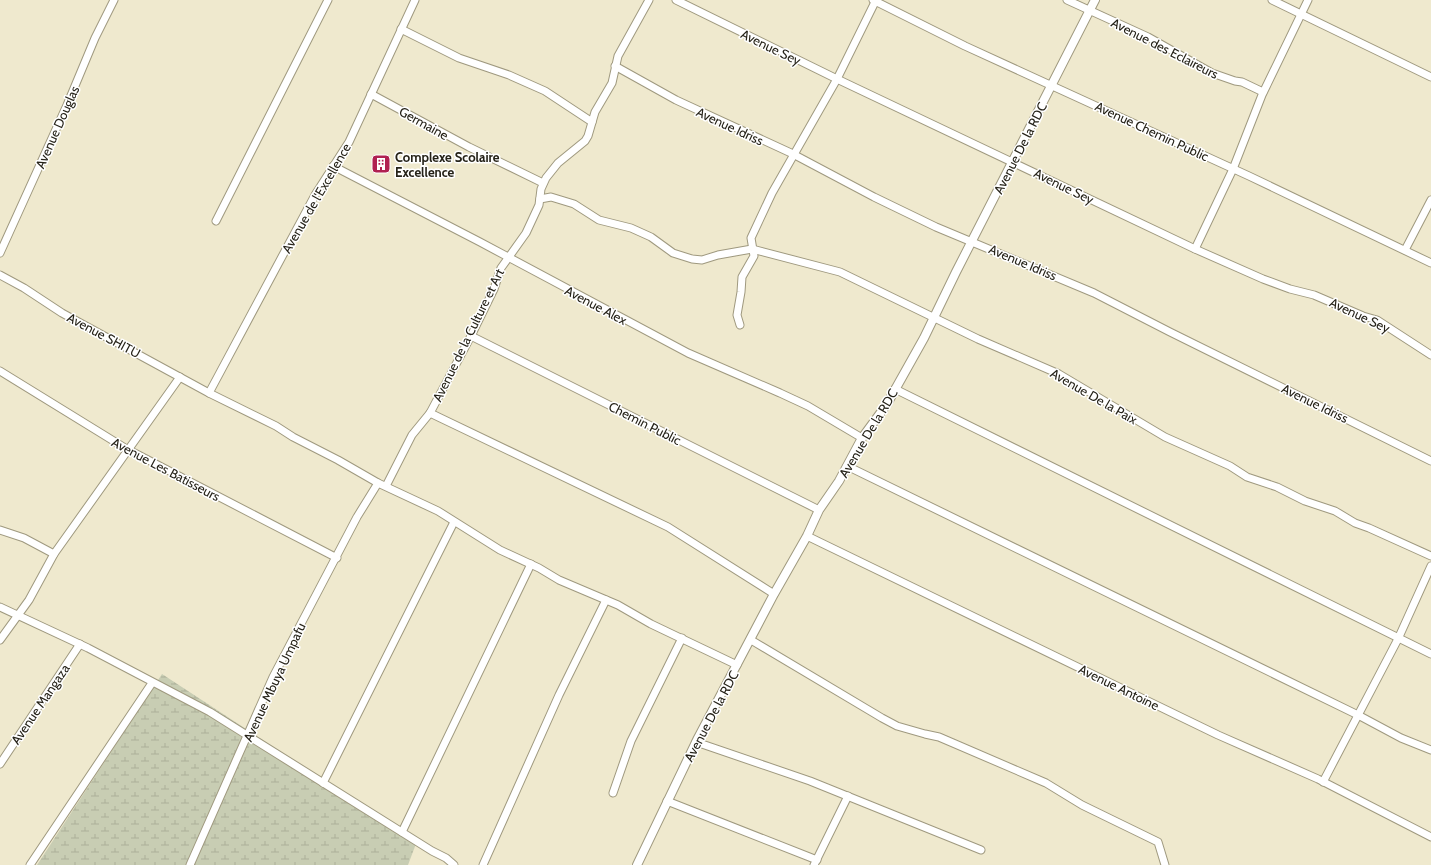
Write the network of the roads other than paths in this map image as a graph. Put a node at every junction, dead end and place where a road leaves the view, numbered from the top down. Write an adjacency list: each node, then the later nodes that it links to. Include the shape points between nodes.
1 (114, 0): 33 (street, Avenue Douglas, via 94,38 67,106)
2 (328, 0): 28 (street)
3 (416, 0): 13 (street, Avenue de l'Excellence)
4 (649, 0): 14 (street, Avenue de la Culture et Art)
5 (676, 0): 16 (street, Avenue Sey)
6 (875, 0): 16 (street); 17 (street, Avenue Chemin Public, via 965,46)
7 (1067, 0): 11 (street, Avenue des Eclaireurs)
8 (1096, 0): 11 (street, Avenue De la RDC)
9 (1272, 0): 12 (street)
10 (1308, 0): 12 (street)
11 (1090, 11): 17 (street, Avenue De la RDC); 18 (street, Avenue des Eclaireurs, via 1148,37 1212,73 1242,82)
12 (1301, 14): 15 (street); 18 (street)
13 (401, 29): 19 (street, Avenue de l'Excellence, via 376,88); 20 (street, via 459,58 509,75 545,91)
14 (615, 66): 20 (street, Avenue de la Culture et Art, via 612,83); 21 (street, Avenue Idriss, via 691,108)
15 (1431, 77)
16 (837, 79): 21 (street); 22 (street, Avenue Sey)
17 (1053, 86): 22 (street, Avenue De la RDC); 24 (street, Avenue Chemin Public)
18 (1263, 92): 24 (street)
19 (371, 94): 23 (street, Avenue de l'Excellence, via 349,142); 25 (street, Germaine, via 469,147)
20 (592, 122): 25 (street, Avenue de la Culture et Art, via 585,141 558,163)
21 (795, 156): 29 (street, Avenue Idriss, via 874,198); 30 (street, via 782,175 751,238)
22 (1014, 162): 29 (street, Avenue De la RDC); 31 (street, Avenue Sey)
23 (333, 166): 34 (street, Avenue Alex); 44 (street, Avenue de l'Excellence)
24 (1233, 169): 31 (street); 32 (street, Avenue Chemin Public)
25 (543, 183): 26 (street, Avenue de la Culture et Art)
26 (540, 199): 30 (street, via 551,197 574,204 599,220 631,228 651,237 674,253 692,259 702,260); 34 (street, Avenue de la Culture et Art, via 526,233)
27 (1431, 200): 32 (street)
28 (216, 221)
29 (972, 241): 37 (street, Avenue De la RDC); 48 (street, Avenue Idriss, via 1094,293)
30 (752, 249): 37 (street, Avenue De la Paix, via 840,272); 38 (street, via 754,256 742,276 737,315)
31 (1195, 249): 40 (street, Avenue Sey, via 1263,279 1314,295 1377,320)
32 (1405, 250): 35 (street, Avenue Chemin Public)
33 (0, 253)
34 (508, 258): 39 (street, Avenue de la Culture et Art, via 501,268); 46 (street, Avenue Alex, via 688,354 808,406)
35 (1431, 263)
36 (0, 275): 42 (street, Avenue SHITU, via 67,316)
37 (934, 318): 43 (street, Avenue De la RDC); 57 (street, Avenue De la Paix, via 1059,374 1165,437 1230,466 1247,477 1335,511 1355,523)
38 (740, 325)
39 (471, 336): 45 (street, Avenue de la Culture et Art); 52 (street, Chemin Public)
40 (1431, 355)
41 (0, 371): 47 (street, Avenue Les Batisseurs)
42 (180, 377): 44 (street, Avenue SHITU); 47 (street)
43 (895, 389): 46 (street, Avenue De la RDC); 66 (street)
44 (209, 392): 50 (street, Avenue SHITU)
45 (430, 413): 51 (street, Avenue de la Culture et Art, via 412,435); 61 (street, via 668,527)
46 (862, 438): 49 (street, Avenue De la RDC)
47 (128, 449): 56 (street); 58 (street, Avenue Les Batisseurs)
48 (1431, 461)
49 (847, 466): 52 (street, Avenue De la RDC); 73 (street)
50 (378, 483): 51 (street, Avenue SHITU); 58 (street, Avenue Mbuya Umpafu)
51 (386, 486): 53 (street, Avenue SHITU, via 438,511)
52 (819, 510): 55 (street, Avenue De la RDC)
53 (454, 522): 59 (street, Avenue SHITU, via 500,550); 79 (street)
54 (0, 530): 56 (street, via 24,538)
55 (808, 536): 61 (street, Avenue De la RDC); 78 (street, Avenue Antoine, via 1218,735)
56 (54, 554): 64 (street, via 29,600)
57 (1431, 556)
58 (337, 558): 74 (street, Avenue Mbuya Umpafu, via 273,677)
59 (531, 564): 62 (street, Avenue SHITU, via 559,580); 83 (street)
60 (1431, 566): 66 (street)
61 (774, 594): 68 (street, Avenue De la RDC)
62 (606, 600): 65 (street, Avenue SHITU); 90 (street, via 559,695)
63 (0, 607): 64 (street)
64 (18, 614): 67 (street); 69 (street)
65 (682, 638): 71 (street, Avenue SHITU); 80 (street, via 631,741)
66 (1398, 639): 70 (street); 73 (street)
67 (0, 640)
68 (751, 640): 71 (street, Avenue De la RDC); 92 (street, via 897,726 939,737 1046,783 1082,805 1158,842)
69 (80, 644): 72 (street); 77 (street, Avenue Mangaza)
70 (1431, 654)
71 (737, 665): 75 (street, Avenue De la RDC)
72 (152, 683): 74 (street, via 210,712); 88 (street)
73 (1358, 715): 76 (street, via 1396,736); 78 (street)
74 (248, 737): 79 (street); 89 (street, Avenue Mbuya Umpafu)
75 (696, 742): 81 (street); 82 (street, Avenue De la RDC)
76 (1431, 750)
77 (0, 764)
78 (1323, 782): 84 (street, Avenue Antoine)
79 (323, 783): 83 (street)
80 (613, 793)
81 (848, 796): 85 (street); 86 (street)
82 (667, 801): 86 (street); 91 (street, Avenue De la RDC)
83 (402, 832): 87 (street)
84 (1431, 837)
85 (981, 850)
86 (815, 863)
87 (450, 864)
88 (30, 865)
89 (190, 865)
90 (483, 865)
91 (637, 865)
92 (1166, 865)

